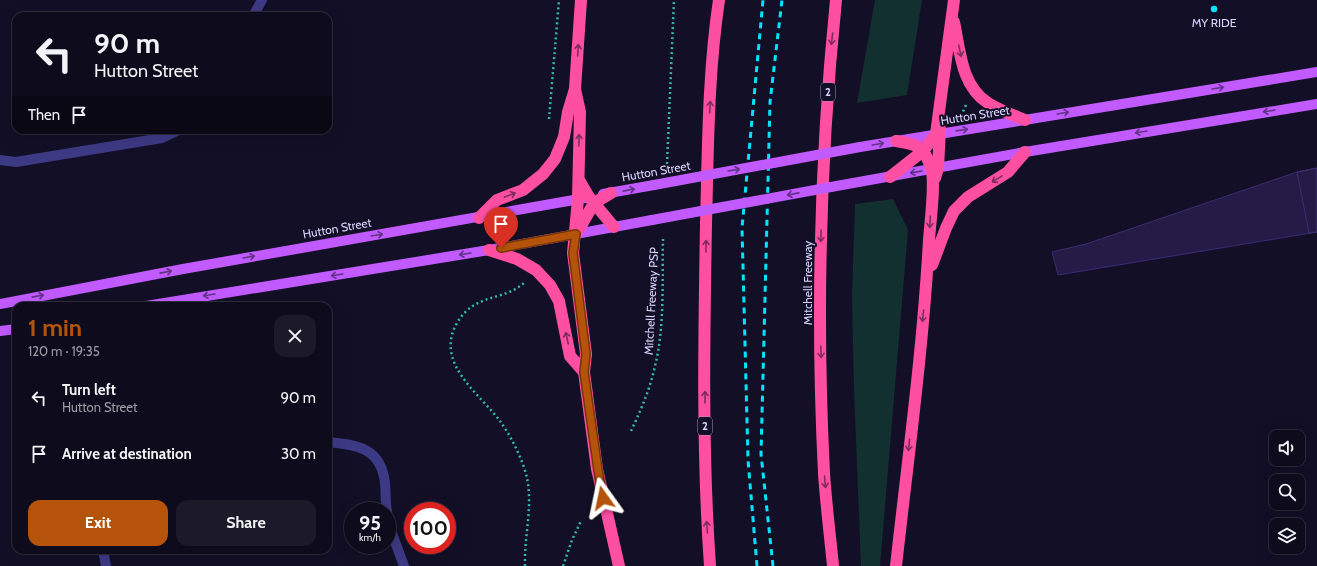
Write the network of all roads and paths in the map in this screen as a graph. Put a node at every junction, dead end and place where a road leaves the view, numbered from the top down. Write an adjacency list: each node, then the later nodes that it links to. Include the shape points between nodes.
1 (262, 0): 8 (street)
2 (559, 0): 14 (path)
3 (581, 0): 11 (highway, one-way to 3)
4 (674, 0): 21 (path)
5 (719, 0): 49 (highway, 2, one-way to 5, via 705,501 705,285 708,138)
6 (836, 0): 50 (highway, Mitchell Freeway / 2, one-way to 50, via 822,183 820,313 824,473)
7 (954, 0): 9 (highway)
8 (255, 12)
9 (952, 13): 13 (highway, one-way to 13, via 965,77 975,92 987,103); 16 (highway, via 938,116)
10 (1317, 72): 13 (main road, Hutton Street, one-way to 10)
11 (575, 89): 25 (highway, one-way to 11, via 579,179 580,112); 26 (highway, one-way to 11, via 497,200 523,190 543,174 555,159 564,137)
12 (1317, 104): 19 (main road, one-way to 19)
13 (1025, 120): 16 (main road, Hutton Street, one-way to 13)
14 (549, 123)
15 (170, 134): 20 (street, via 138,143 16,162)
16 (938, 134): 17 (main road, Hutton Street); 18 (highway); 22 (highway)
17 (896, 141): 18 (highway, via 915,144); 24 (main road, Hutton Street, one-way to 17, bridge)
18 (923, 151): 22 (highway); 23 (highway)
19 (1025, 152): 22 (main road); 31 (highway, one-way to 31, via 1008,172 968,197 954,211)
20 (0, 160)
21 (666, 164)
22 (935, 168): 23 (main road, one-way to 23); 31 (highway, one-way to 31)
23 (890, 176): 27 (main road, one-way to 27, bridge)
24 (611, 193): 25 (highway)
25 (587, 200): 26 (main road, Hutton Street); 27 (highway); 28 (highway)
26 (479, 218): 34 (main road, Hutton Street, one-way to 26, via 309,246)
27 (614, 227): 28 (main road)
28 (576, 234): 30 (main road); 37 (highway, via 573,253 586,354)
29 (664, 238): 38 (path, Mitchell Freeway PSP, via 660,338 656,365)
30 (489, 250): 33 (main road, one-way to 33); 37 (highway, one-way to 30, via 570,356 559,301 550,285 536,270 524,263)
31 (927, 277): 51 (highway, one-way to 51)
32 (529, 278): 46 (path, via 518,289 478,302 466,311 452,335 451,347 459,375 500,422 516,449 527,478 530,508)
33 (170, 302)
34 (0, 304)
35 (12, 330): 36 (main road)
36 (0, 331)
37 (584, 372): 48 (highway, via 598,470)
38 (631, 431)
39 (332, 443): 40 (street, via 364,447 379,461)
40 (386, 502)
41 (581, 521): 47 (path)
42 (396, 544): 45 (street)
43 (104, 554): 44 (street)
44 (106, 566)
45 (404, 566)
46 (525, 566)
47 (563, 566)
48 (619, 566)
49 (710, 566)
50 (833, 566)
51 (896, 566)

